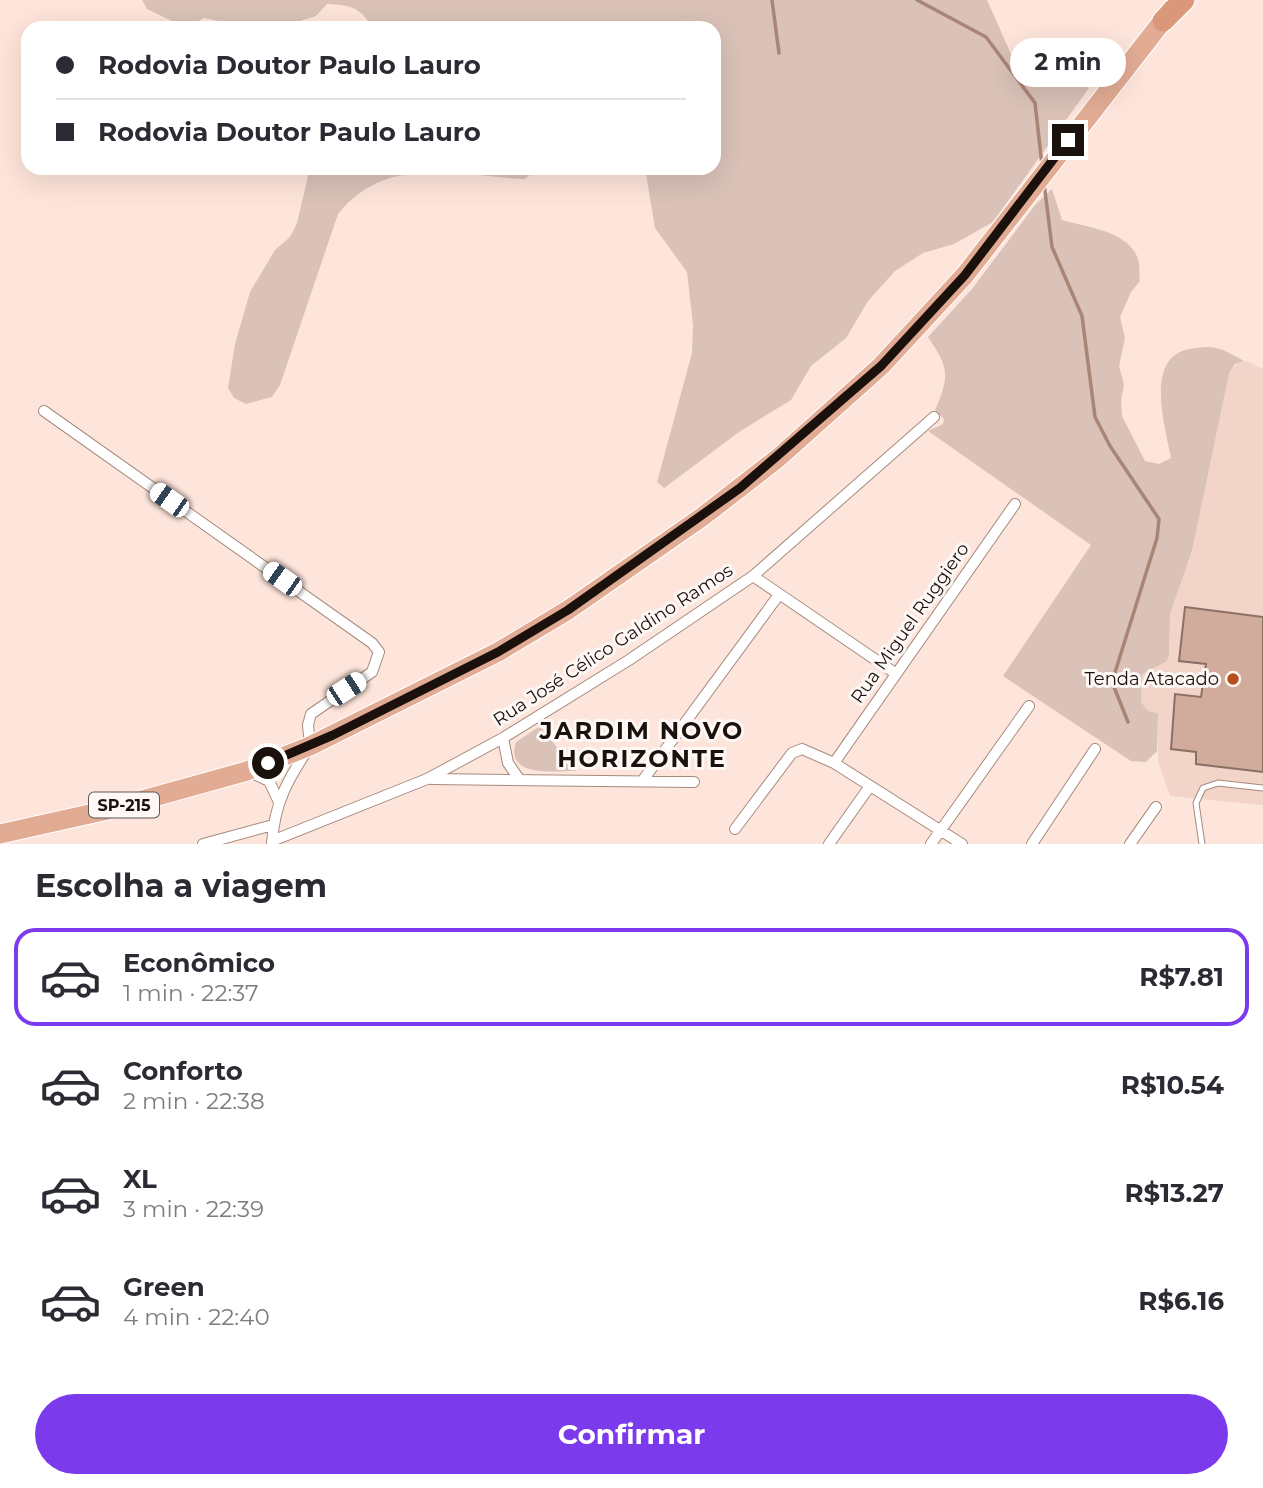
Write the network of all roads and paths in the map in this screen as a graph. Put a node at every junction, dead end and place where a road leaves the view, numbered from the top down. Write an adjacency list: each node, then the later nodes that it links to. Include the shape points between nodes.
1 (1182, 0): 2 (highway)
2 (1163, 21): 11 (highway, SP-215, via 965,275 881,366 778,458 568,610 498,652)
3 (44, 411): 11 (street, via 376,648 379,657 372,671 311,714)
4 (934, 417): 6 (street, Rua José Célico Galdino Ramos)
5 (1015, 503): 8 (street, Rua Miguel Ruggiero)
6 (753, 576): 7 (street); 10 (street, Rua José Célico Galdino Ramos)
7 (778, 596): 8 (street); 17 (street)
8 (895, 673): 13 (street, Rua Miguel Ruggiero)
9 (1029, 706): 25 (street)
10 (503, 738): 15 (street, Rua José Célico Galdino Ramos); 16 (street, via 508,763)
11 (310, 746): 14 (highway, SP-215); 21 (street)
12 (1096, 749): 32 (street)
13 (834, 763): 19 (street); 24 (street, via 806,749 792,753)
14 (247, 771): 21 (street, via 269,781); 26 (highway, SP-215)
15 (427, 779): 16 (street); 27 (street, Rua José Célico Galdino Ramos)
16 (519, 779): 17 (street)
17 (643, 780): 18 (street)
18 (694, 782)
19 (870, 786): 25 (street); 29 (street)
20 (1263, 788): 34 (lane, via 1218,783 1203,788 1196,803)
21 (278, 800): 23 (street)
22 (1156, 807): 33 (street)
23 (273, 825): 27 (street); 28 (street)
24 (735, 829)
25 (942, 830): 30 (street); 31 (street)
26 (0, 834)
27 (272, 843)
28 (202, 844)
29 (829, 844)
30 (932, 844)
31 (961, 844)
32 (1032, 844)
33 (1130, 844)
34 (1202, 844)

